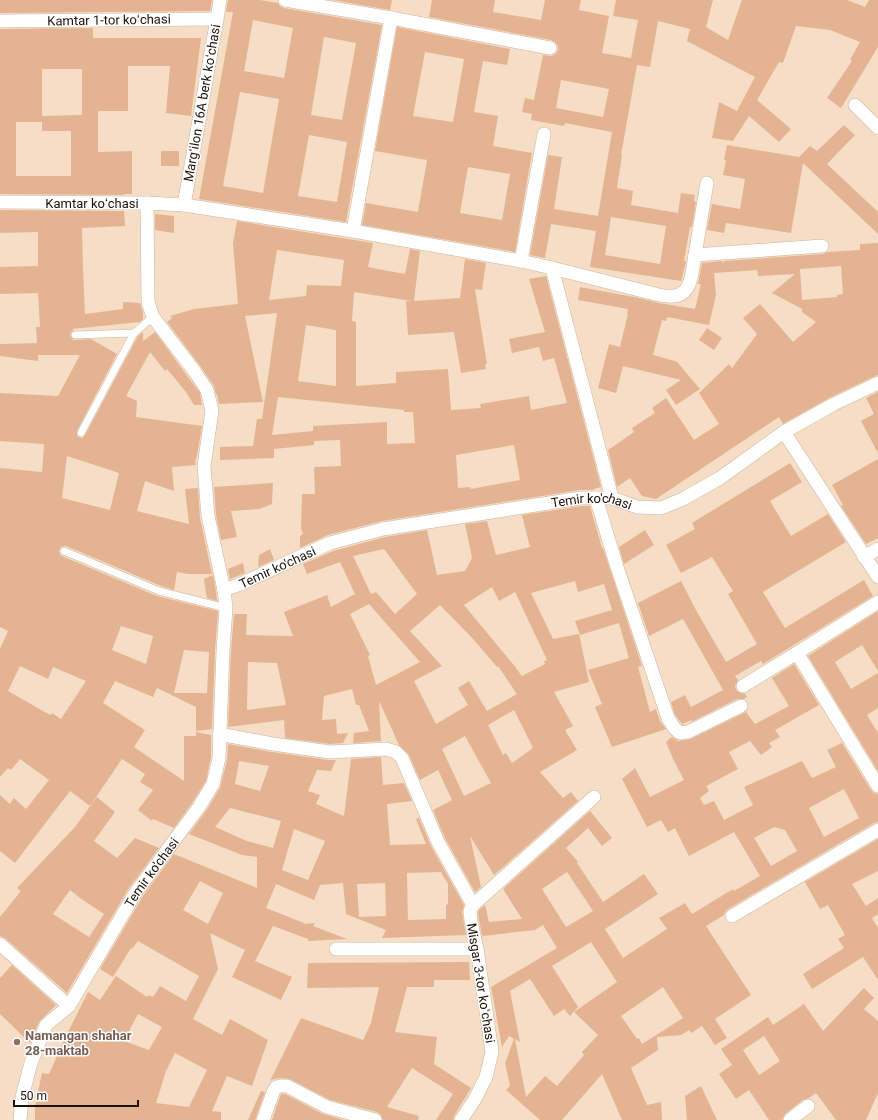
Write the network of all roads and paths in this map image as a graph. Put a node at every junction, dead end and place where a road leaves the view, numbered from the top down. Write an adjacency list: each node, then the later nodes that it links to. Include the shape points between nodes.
1 (220, 0): 4 (street, Margʻilon 16А berk koʻchasi)
2 (285, 0): 3 (street)
3 (391, 18): 6 (street); 14 (street)
4 (218, 19): 5 (street, Kamtar 1-tor koʻchasi); 13 (street, Margʻilon 16А berk koʻchasi)
5 (0, 21)
6 (550, 48)
7 (855, 105): 8 (street)
8 (878, 128)
9 (544, 134): 17 (street)
10 (707, 183): 16 (street, Kamtar koʻchasi)
11 (0, 202): 12 (street, Kamtar koʻchasi)
12 (147, 203): 13 (street, Kamtar koʻchasi); 19 (street, via 148,302)
13 (184, 205): 14 (street, Kamtar koʻchasi)
14 (353, 231): 17 (street, Kamtar koʻchasi)
15 (822, 246): 16 (street)
16 (695, 255): 18 (street, Kamtar koʻchasi, via 687,289 673,297)
17 (521, 261): 18 (street, Kamtar koʻchasi)
18 (552, 268): 26 (street)
19 (153, 317): 20 (lane); 31 (street, via 207,390 212,411 204,466 208,516)
20 (134, 333): 21 (lane); 24 (lane)
21 (75, 335)
22 (878, 383): 23 (street, Temir ko'chasi)
23 (784, 432): 26 (street, Temir ko'chasi, via 720,478 683,500 661,508 637,507); 29 (street)
24 (81, 434)
25 (596, 498): 26 (street, Temir ko'chasi); 31 (street, Temir ko'chasi, via 581,498 383,529 330,543); 36 (street, via 668,718 675,729 680,733 688,732)
26 (612, 498)
27 (878, 548): 29 (street)
28 (64, 551): 33 (lane, via 159,591)
29 (864, 557): 30 (street)
30 (878, 577)
31 (224, 590): 33 (street, Temir ko'chasi)
32 (878, 602): 34 (street)
33 (226, 608): 37 (street, Temir ko'chasi)
34 (798, 653): 35 (street); 38 (street)
35 (743, 686)
36 (741, 706)
37 (220, 734): 41 (street, via 330,752 386,749 396,752 402,758 438,842); 46 (street, Temir ko'chasi, via 219,758 212,784 199,807 136,892)
38 (878, 786)
39 (594, 797): 41 (street, Misgar 3-tor koʻchasi)
40 (878, 830): 42 (street)
41 (473, 905): 45 (street, Misgar 3-tor koʻchasi, via 470,911)
42 (732, 916)
43 (0, 944): 46 (street)
44 (336, 949): 45 (street)
45 (477, 949): 51 (street, Misgar 3-tor koʻchasi, via 492,1052 486,1077)
46 (69, 1006): 48 (street, Temir ko'chasi, via 46,1025 31,1064 22,1097)
47 (808, 1106): 52 (street)
48 (20, 1120)
49 (263, 1120): 50 (street, via 276,1087 287,1086 327,1107)
50 (375, 1120)
51 (461, 1120)
52 (790, 1120)

